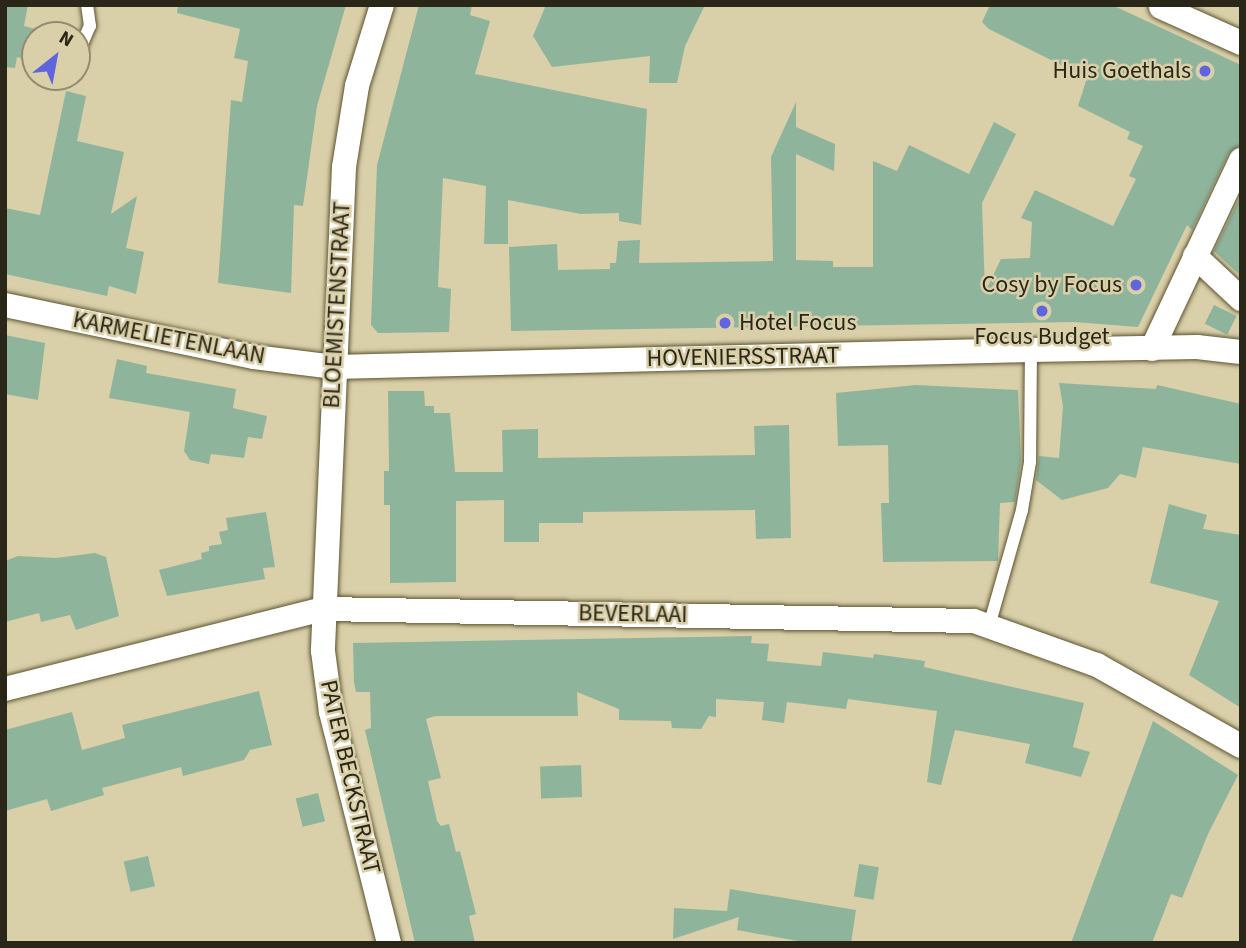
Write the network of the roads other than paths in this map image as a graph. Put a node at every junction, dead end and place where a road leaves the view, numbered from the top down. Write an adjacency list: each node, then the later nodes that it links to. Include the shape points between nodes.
1 (382, 5): 11 (street, BLOEMISTENSTRAAT, via 358,86 344,167)
2 (1161, 7): 3 (street)
3 (1241, 43)
4 (1241, 160): 5 (street)
5 (1195, 256): 6 (street); 8 (street)
6 (1241, 299)
7 (5, 305): 11 (street, KARMELIETENLAAN, via 254,357)
8 (1152, 349): 9 (street, HOVENIERSSTRAAT); 10 (street, HOVENIERSSTRAAT)
9 (1031, 350): 11 (street, HOVENIERSSTRAAT); 13 (lane, via 1026,486)
10 (1241, 352)
11 (334, 367): 12 (street, BLOEMISTENSTRAAT)
12 (324, 609): 13 (street, BEVERLAAI, via 960,620); 14 (street, BEVERLAAI); 16 (street, PATER BECKSTRAAT, via 323,651 331,712)
13 (989, 626): 15 (street, BEVERLAAI, via 1097,664)
14 (5, 690)
15 (1241, 746)
16 (388, 943)

